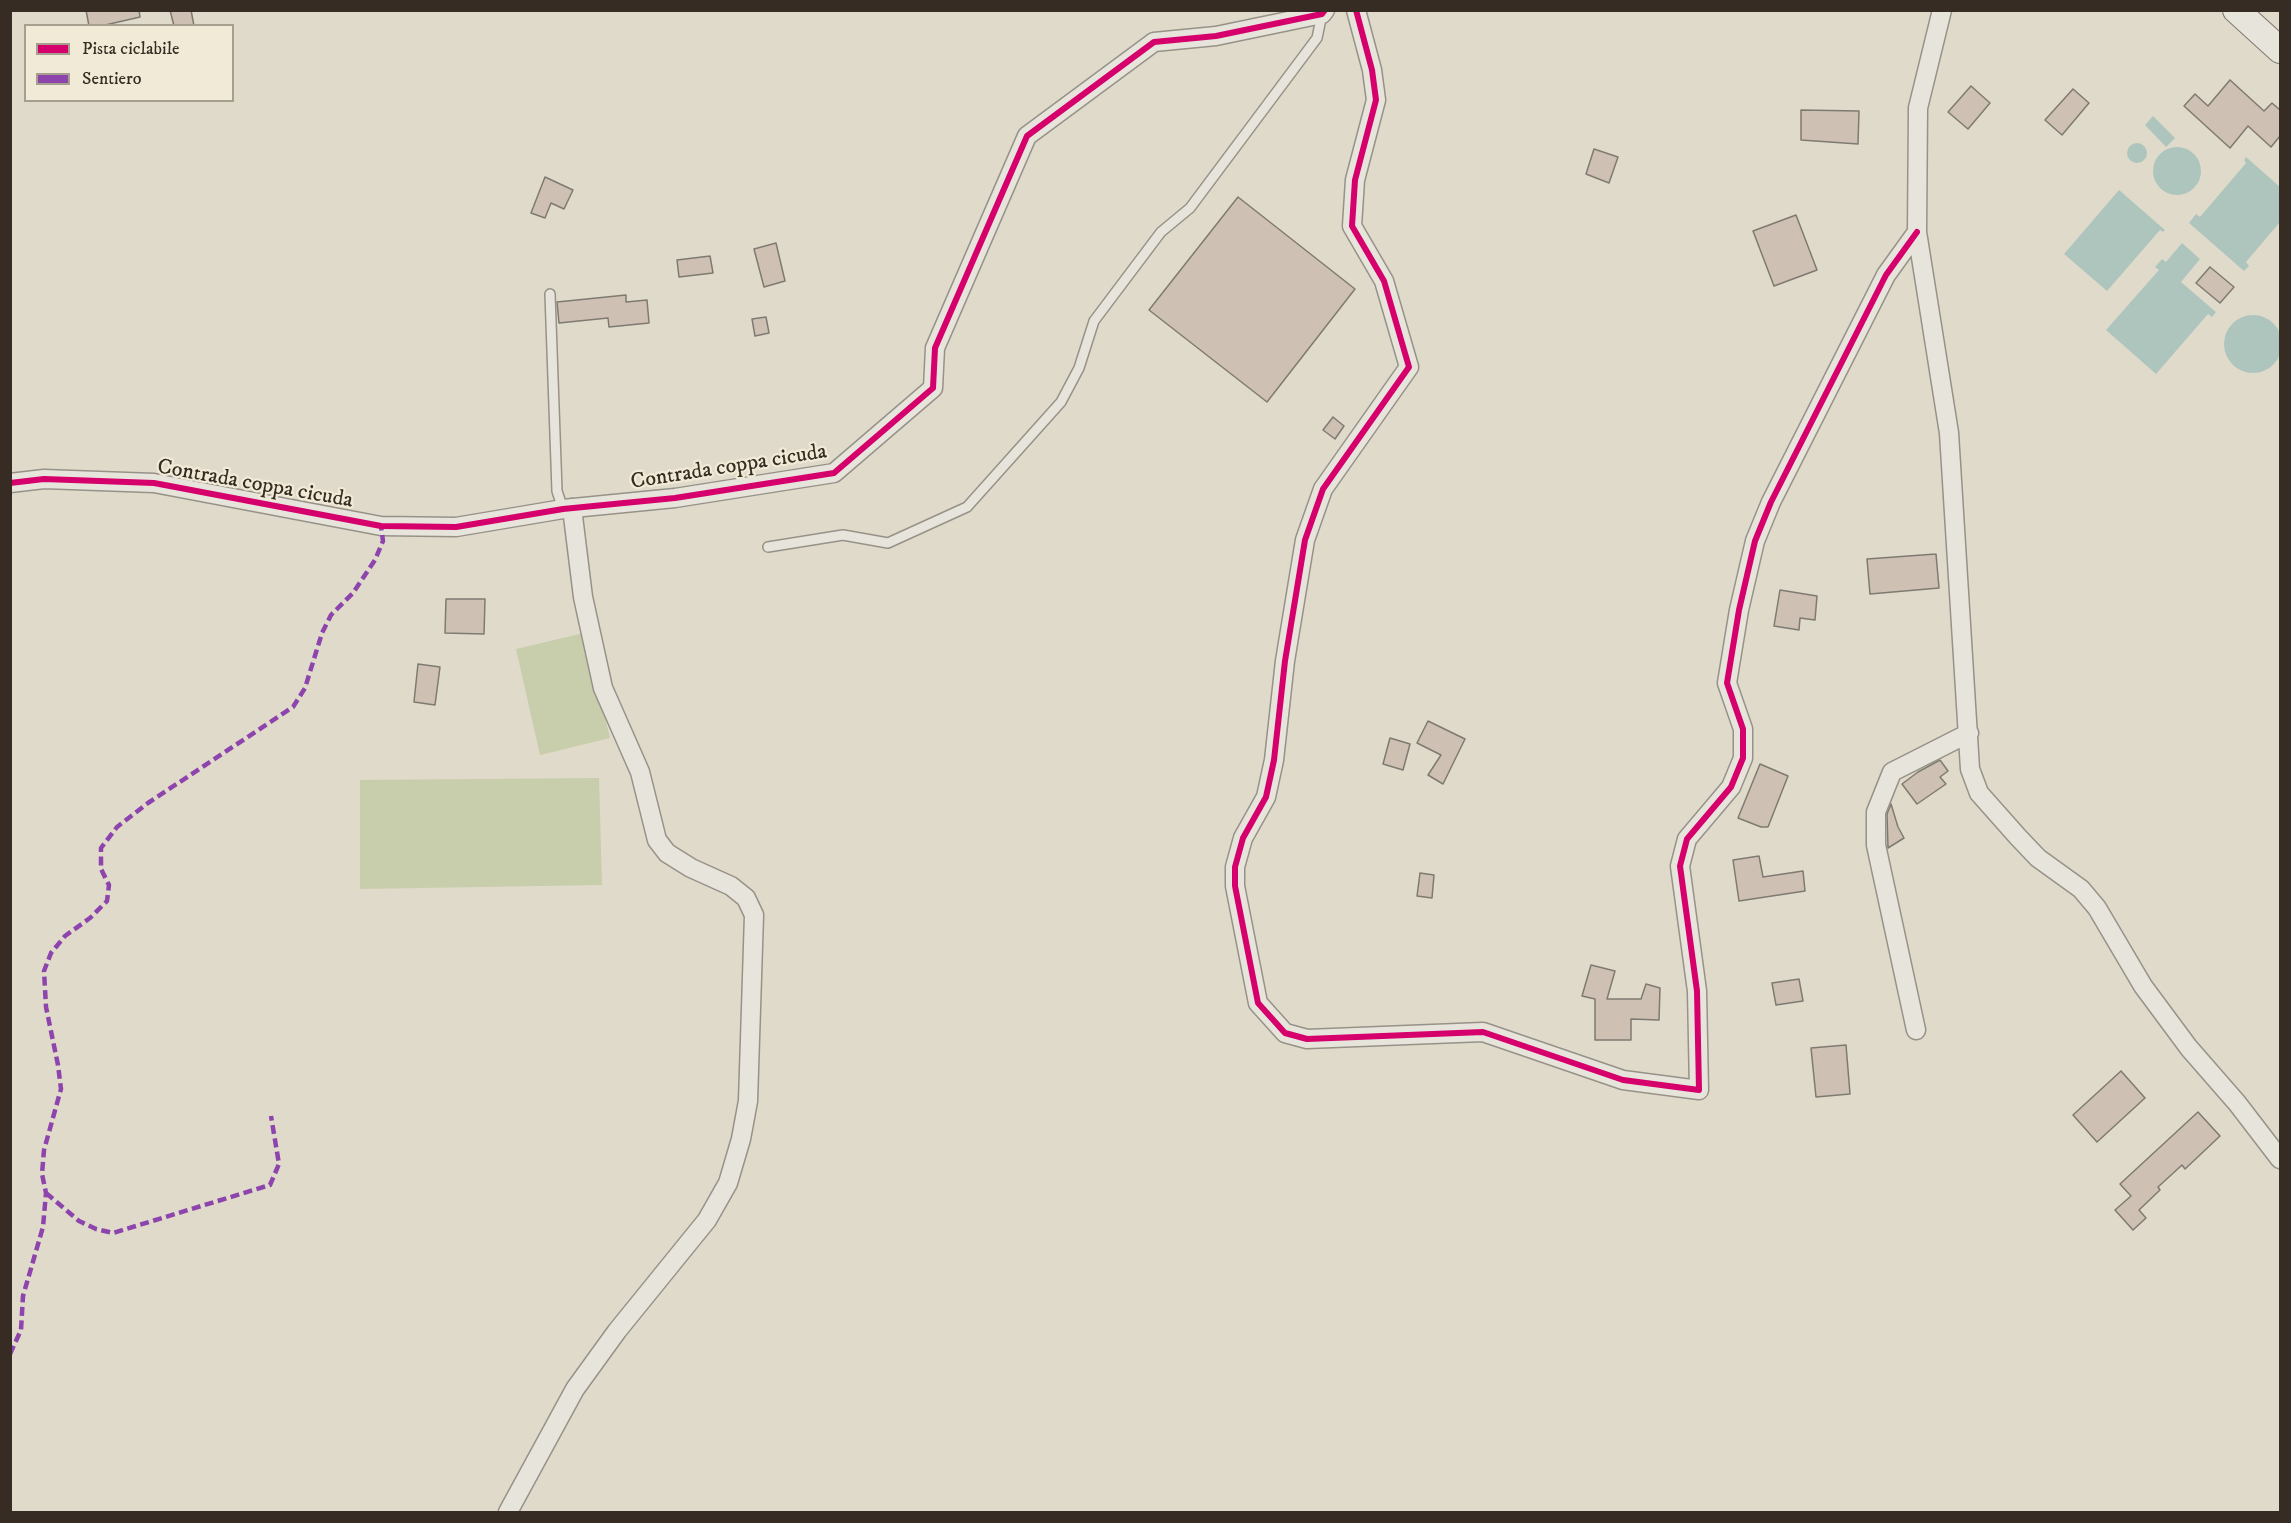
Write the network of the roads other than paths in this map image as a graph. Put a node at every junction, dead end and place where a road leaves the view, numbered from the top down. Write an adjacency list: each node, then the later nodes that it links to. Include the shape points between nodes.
1 (1356, 10): 6 (street, via 1376,100 1355,180 1352,226 1384,281 1409,367 1323,489 1305,540 1274,760 1266,797 1244,838 1235,867 1235,886 1258,1003 1285,1033 1307,1039 1483,1032 1623,1080 1699,1090 1697,991 1680,866 1688,839 1731,787 1743,758 1743,729 1727,683 1738,610 1755,541 1886,275)
2 (1942, 10): 6 (street, via 1918,108)
3 (2236, 10): 5 (main road)
4 (1324, 12): 9 (street, Contrada coppa cicuda, via 1216,36 1154,42 1027,136 935,348 933,387 834,473 675,498); 10 (lane, via 1317,38 1190,208 1161,232 1094,321 1079,368 1061,402 967,507 888,543 843,536)
5 (2280, 50)
6 (1917, 232): 11 (street, via 1949,433)
7 (550, 294): 9 (lane, via 557,491)
8 (10, 483): 9 (street, Contrada coppa cicuda, via 44,479 154,483 381,526 456,527)
9 (568, 509): 14 (street, via 603,688 640,772 657,840 667,853 731,885 746,898 754,915 748,1101 728,1183 712,1211 575,1389)
10 (768, 548)
11 (1969, 733): 12 (street, via 1892,772 1876,812 1876,845); 13 (street, via 1970,769 1979,793 2038,858 2081,890 2097,908 2143,986)
12 (1916, 1030)
13 (2280, 1159)
14 (508, 1512)

